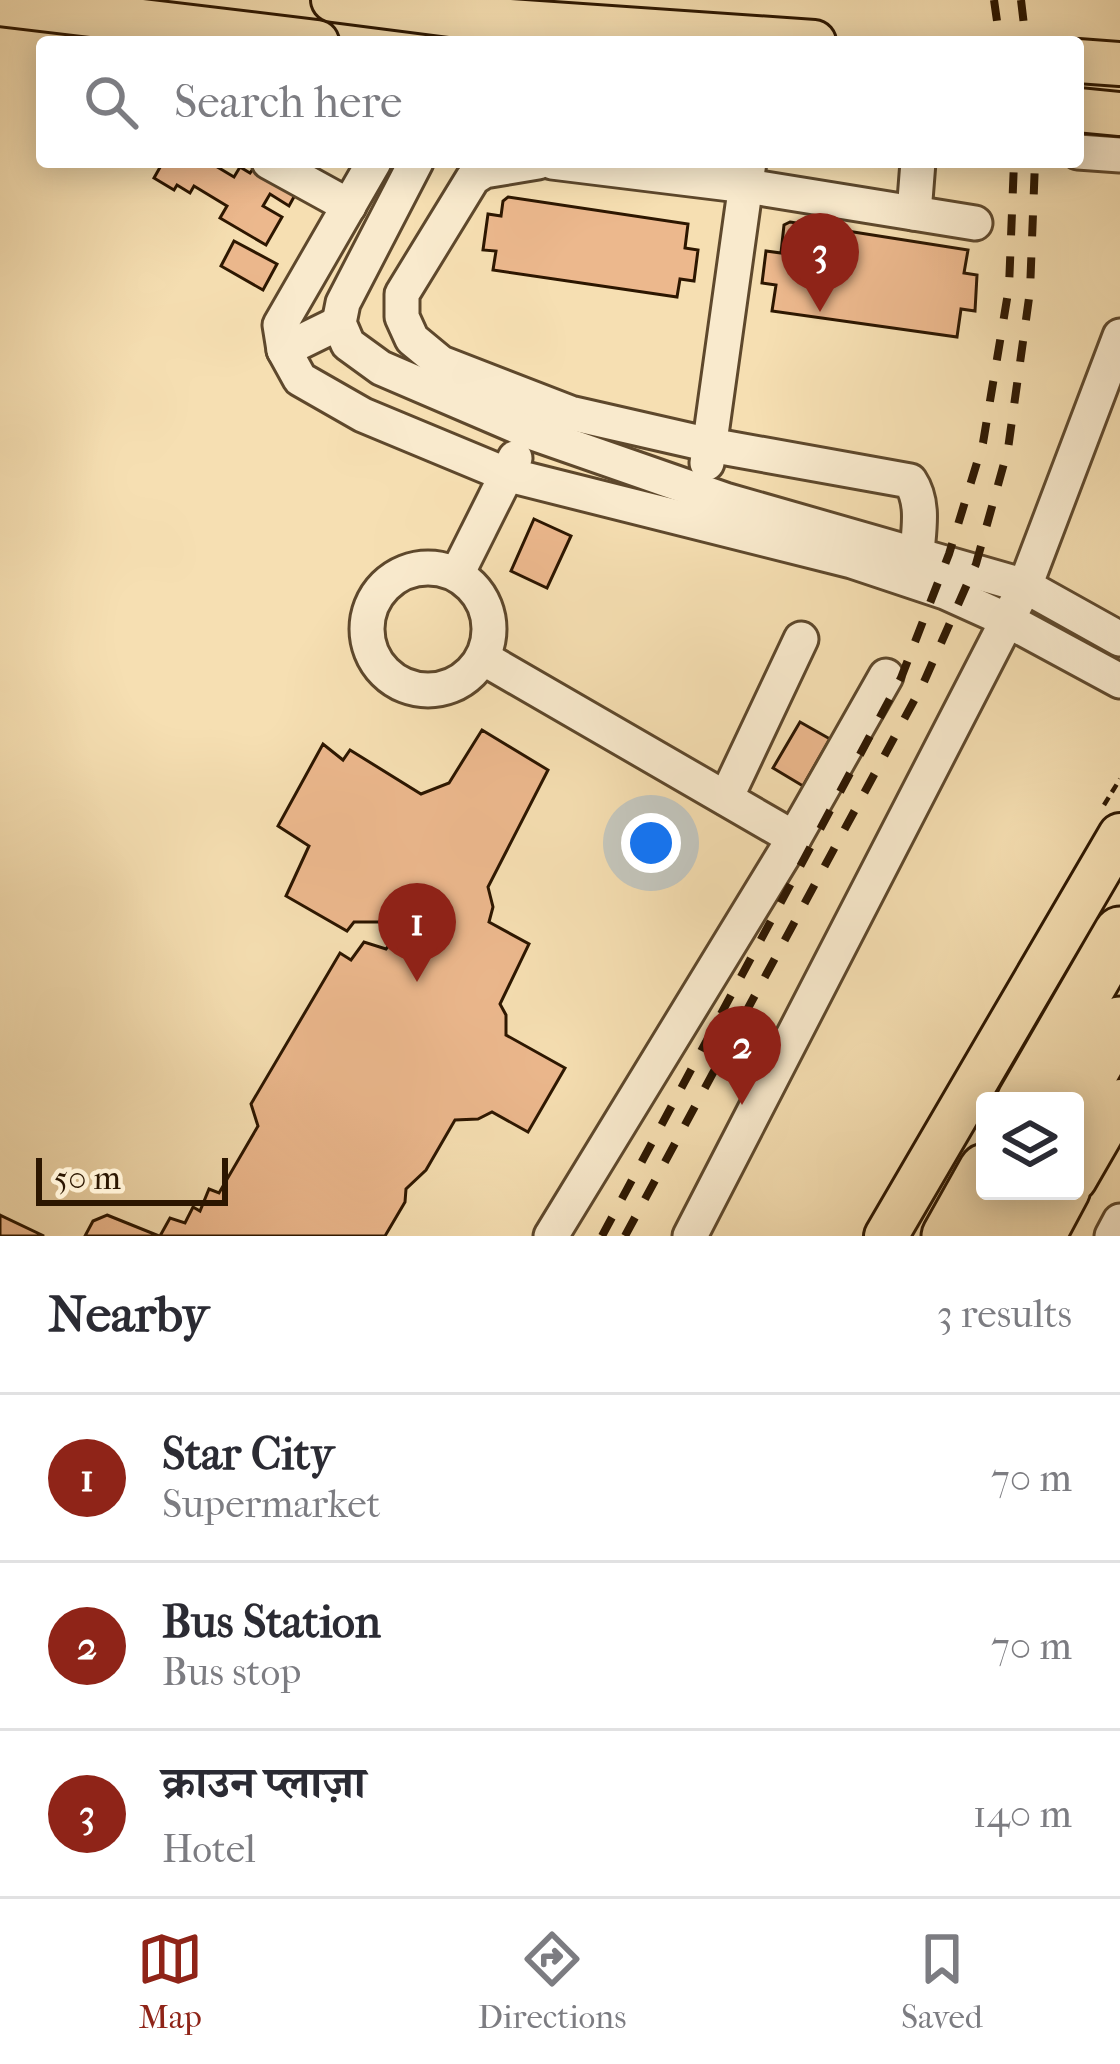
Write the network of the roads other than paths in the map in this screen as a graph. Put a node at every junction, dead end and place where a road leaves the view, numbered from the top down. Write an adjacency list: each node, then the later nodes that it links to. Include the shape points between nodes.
1 (333, 0): 3 (main road)
2 (0, 4): 4 (main road)
3 (465, 19): 5 (main road)
4 (233, 36)
5 (723, 36)
6 (1084, 61): 7 (main road)
7 (1120, 64)
8 (1109, 128): 9 (street)
9 (1084, 147)
10 (280, 168): 17 (street)
11 (371, 168): 17 (street)
12 (413, 168): 20 (street)
13 (502, 168): 24 (street, via 473,178 402,294 412,339 441,363 570,413)
14 (650, 168): 16 (street)
15 (918, 168): 18 (street)
16 (748, 174): 18 (street); 24 (street)
17 (349, 206): 22 (street, via 280,325)
18 (914, 213): 19 (street)
19 (975, 223)
20 (339, 323): 22 (street); 23 (street, via 348,344 381,368)
21 (1120, 336): 29 (street)
22 (284, 350): 25 (street, via 311,388)
23 (530, 432): 25 (street); 26 (street)
24 (710, 445): 26 (street); 27 (street, via 910,481 920,515)
25 (505, 474): 28 (street); 30 (street, via 852,561)
26 (702, 492): 27 (street)
27 (917, 552): 29 (street)
28 (457, 574): 33 (street, via 487,611); 33 (street, via 410,569 389,581 374,600 369,646 399,683 422,690 446,688)
29 (1025, 586): 30 (street); 32 (street)
30 (1007, 620): 35 (street); 50 (street)
31 (801, 639): 36 (street)
32 (1120, 639)
33 (483, 658): 36 (street)
34 (886, 676): 38 (street)
35 (1120, 681)
36 (726, 798): 38 (street)
37 (1120, 836): 51 (main road)
38 (794, 838): 49 (street)
39 (1120, 933): 41 (highway)
40 (1120, 1023): 42 (highway)
41 (1028, 1092)
42 (1080, 1092)
43 (1120, 1101): 44 (main road)
44 (1084, 1163)
45 (976, 1185): 52 (highway)
46 (1018, 1200): 53 (highway)
47 (1063, 1200): 54 (main road)
48 (1120, 1221): 55 (street)
49 (551, 1236)
50 (690, 1236)
51 (886, 1236)
52 (948, 1236)
53 (997, 1236)
54 (1044, 1236)
55 (1112, 1236)

